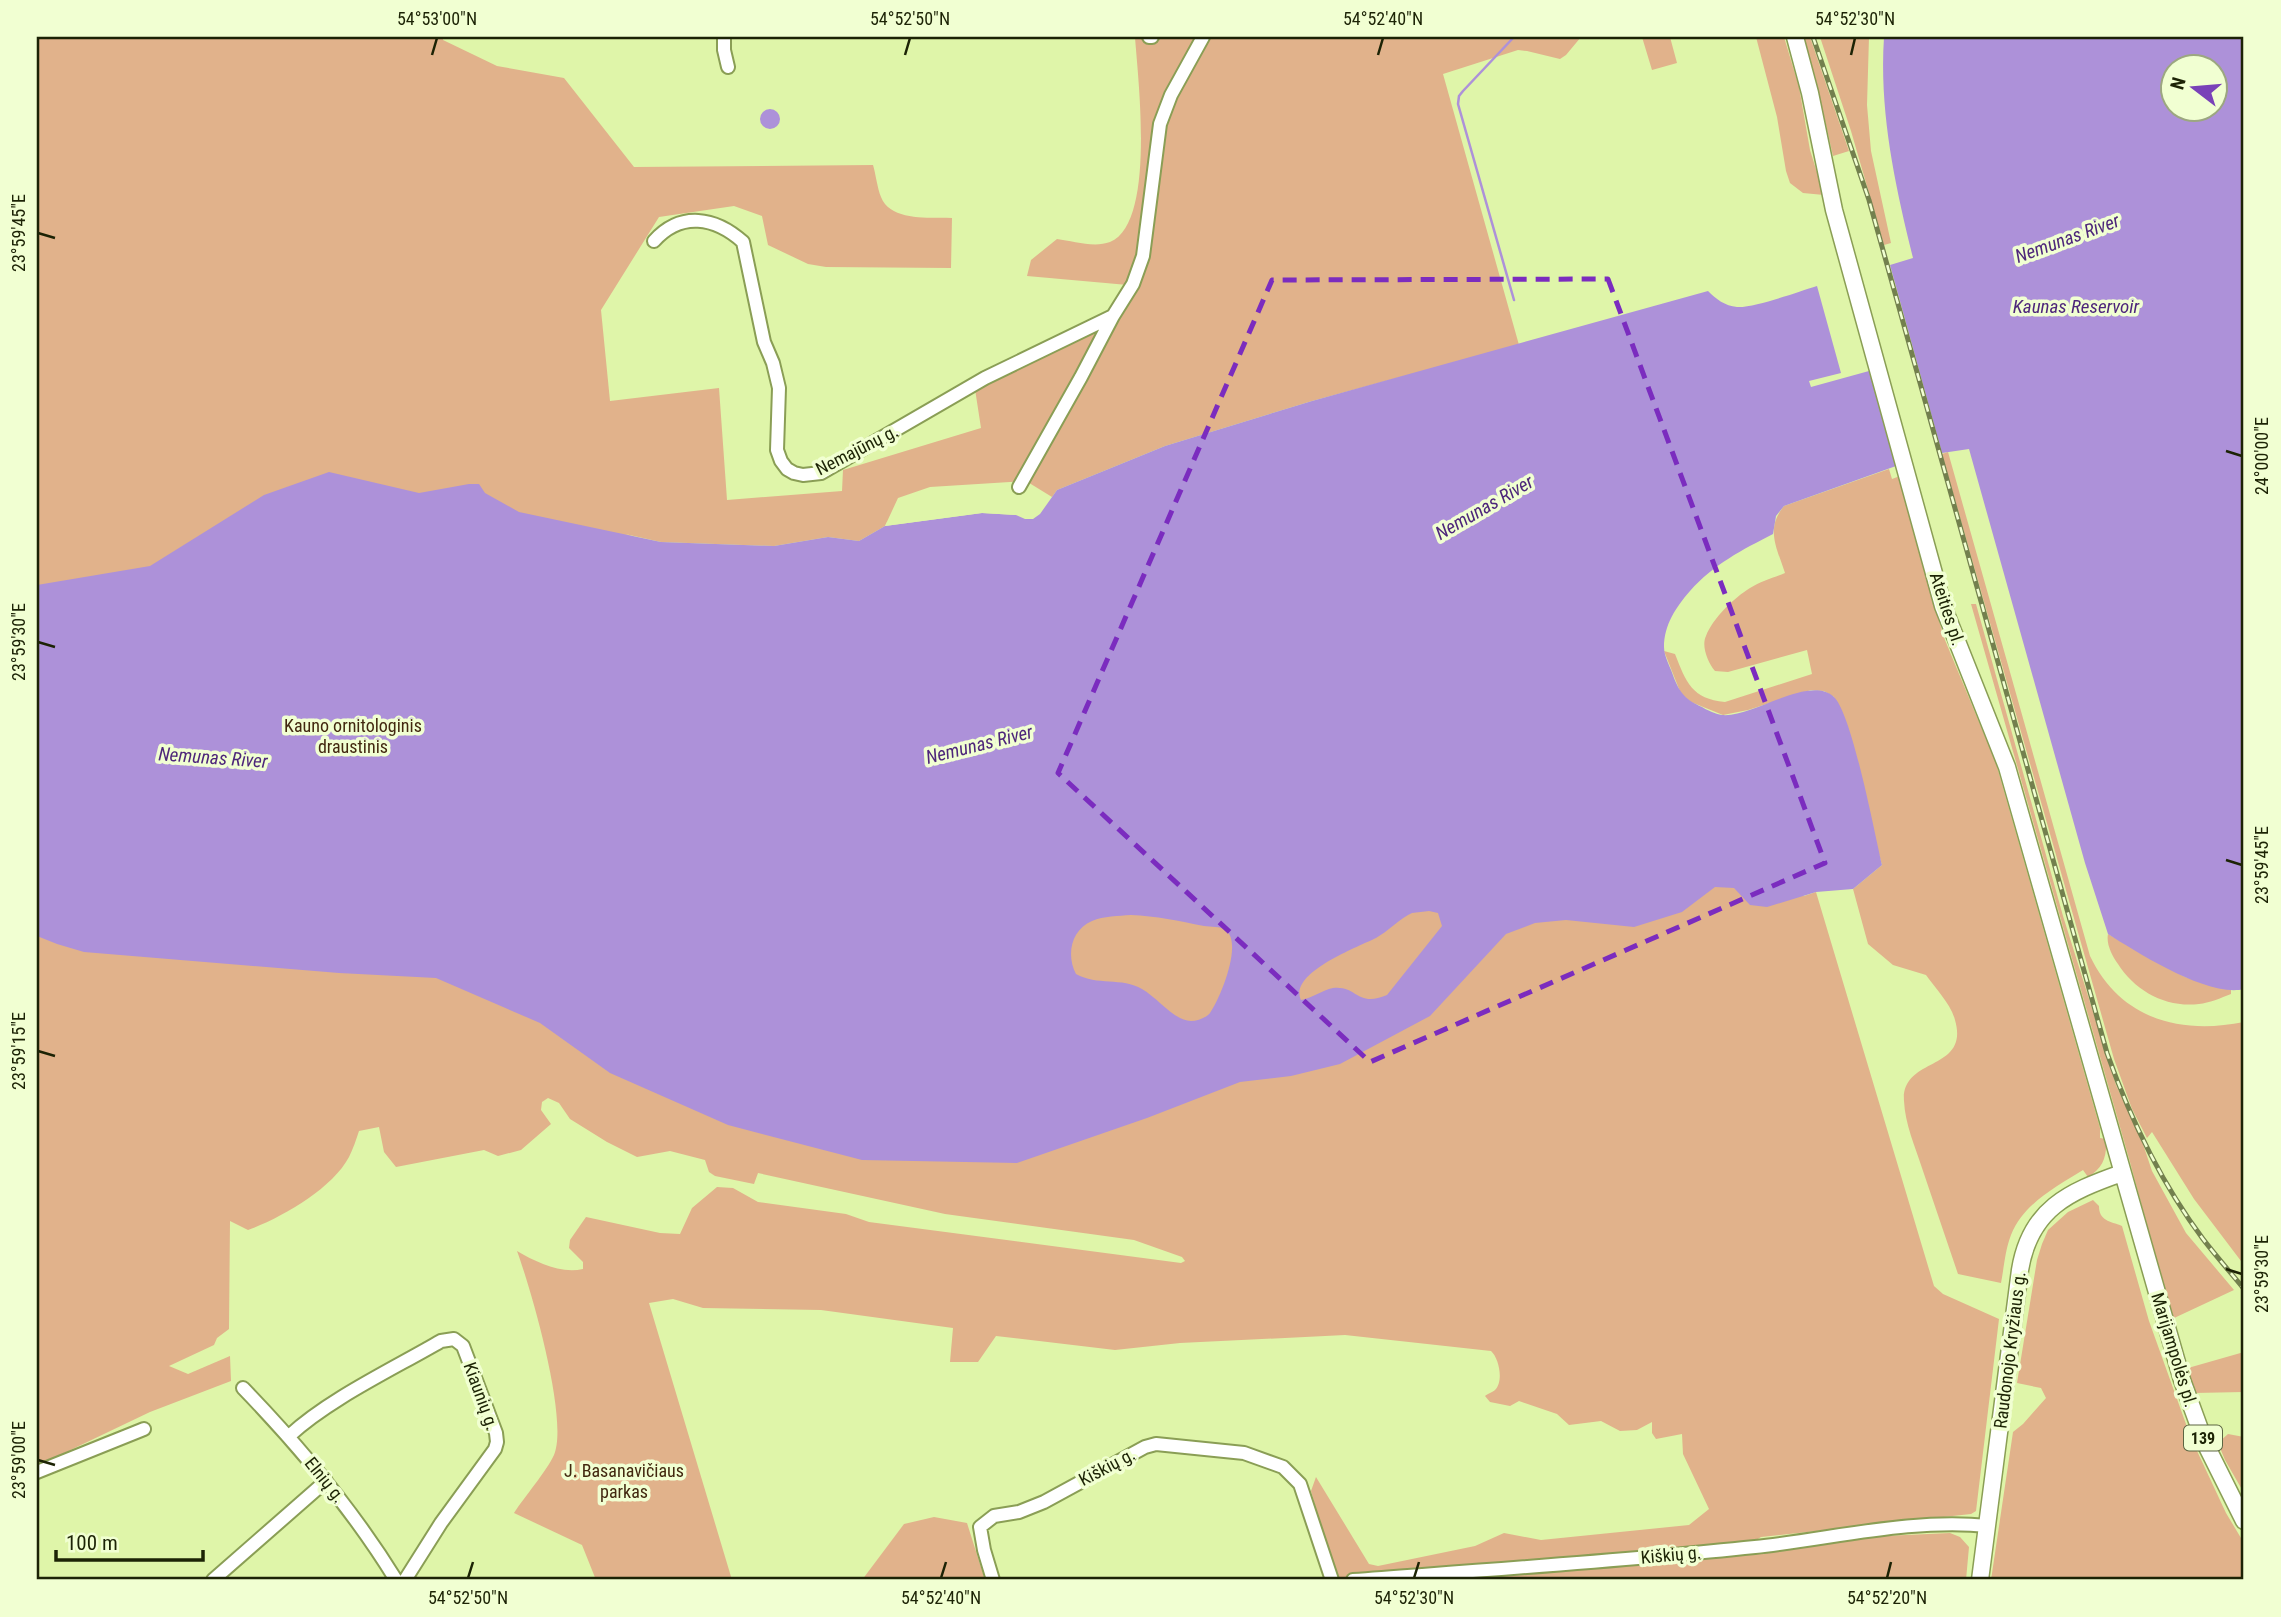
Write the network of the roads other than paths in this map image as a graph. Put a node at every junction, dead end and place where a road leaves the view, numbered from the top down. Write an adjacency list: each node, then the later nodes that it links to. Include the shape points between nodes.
1 (724, 37): 4 (street)
2 (1203, 37): 6 (street, via 1164,110 1143,256 1133,284)
3 (1796, 37): 8 (main road, Ateities pl., via 1834,210 1943,606 2007,767)
4 (728, 67)
5 (654, 241): 6 (street, Nemajūnų g., via 664,229 700,221 715,223 743,242 764,342 779,387 778,450 786,470 803,475 821,473 985,378)
6 (1113, 316): 7 (street)
7 (1019, 487)
8 (2122, 1173): 14 (main road, Marijampolės pl. / 139, via 2182,1380 2205,1443); 15 (main road, Raudonojo Kryžiaus g., via 2052,1206 2025,1246)
9 (243, 1388): 11 (street, Elnių g.)
10 (144, 1429): 12 (street)
11 (289, 1436): 13 (street, Elnių g.); 18 (street, Kiaunių g., via 341,1399 441,1341 454,1339 463,1346 497,1442)
12 (37, 1472)
13 (326, 1481): 16 (street); 17 (street, Elnių g.)
14 (2244, 1521)
15 (1988, 1526): 21 (street, Kiškių g., via 1919,1525 1712,1552); 22 (main road, Raudonojo Kryžiaus g.)
16 (213, 1580)
17 (396, 1580)
18 (405, 1580)
19 (993, 1580): 20 (street, Kiškių g., via 980,1527 994,1517 1044,1502 1156,1444 1244,1453 1283,1466 1300,1484)
20 (1332, 1580)
21 (1353, 1580)
22 (1980, 1580)

